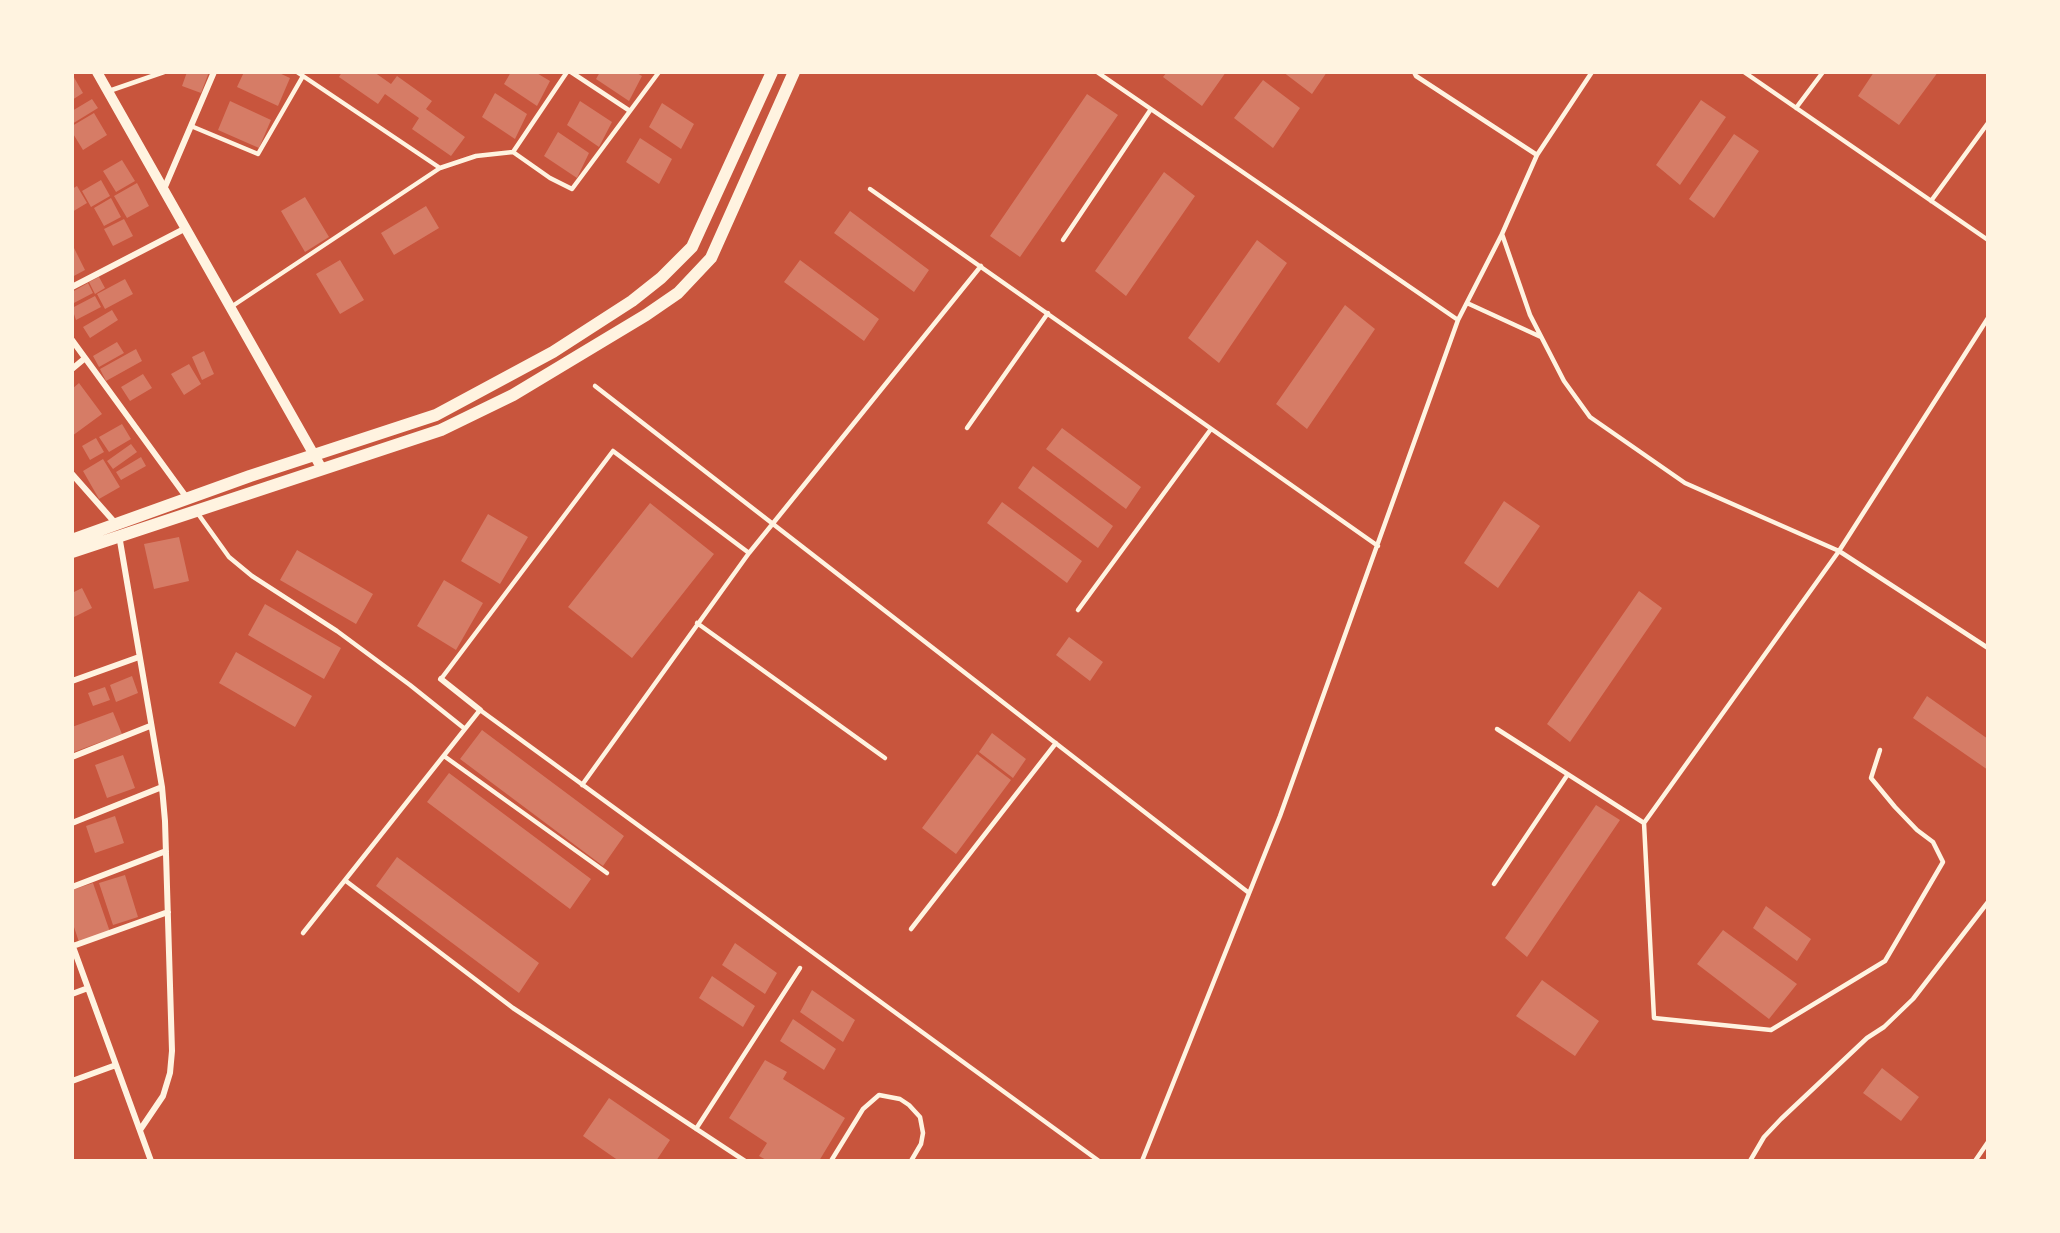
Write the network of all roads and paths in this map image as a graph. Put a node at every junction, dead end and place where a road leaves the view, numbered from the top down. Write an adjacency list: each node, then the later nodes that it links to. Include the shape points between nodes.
1 (97, 72): 15 (street)
2 (164, 72): 15 (lane)
3 (214, 72): 20 (street)
4 (297, 72): 14 (lane)
5 (569, 72): 18 (lane); 21 (lane)
6 (659, 72): 18 (lane)
7 (772, 72): 45 (main road, via 692,247 661,278 562,345 436,415)
8 (794, 72): 46 (main road, via 711,258 678,293 513,395 441,430)
9 (1097, 72): 17 (lane)
10 (1592, 72): 22 (lane)
11 (1744, 72): 16 (lane)
12 (1823, 72): 16 (lane)
13 (1413, 74): 22 (lane)
14 (303, 76): 20 (lane, via 258,154); 23 (lane)
15 (109, 92): 24 (street)
16 (1796, 108): 26 (lane)
17 (1151, 109): 29 (lane); 37 (lane)
18 (630, 111): 21 (lane, via 572,189)
19 (1988, 123): 26 (lane)
20 (191, 126): 24 (street)
21 (513, 152): 23 (lane, via 476,156)
22 (1537, 155): 28 (lane)
23 (440, 168): 34 (lane)
24 (164, 189): 27 (street)
25 (870, 189): 31 (lane)
26 (1931, 201): 30 (lane)
27 (186, 228): 32 (street); 34 (street)
28 (1502, 234): 33 (lane); 38 (lane)
29 (1063, 240)
30 (1988, 240)
31 (981, 266): 35 (lane); 51 (lane)
32 (72, 287)
33 (1467, 303): 37 (lane); 38 (lane)
34 (231, 307): 45 (street)
35 (1048, 313): 43 (lane); 44 (lane)
36 (1988, 318): 55 (lane)
37 (1458, 320): 54 (lane)
38 (1542, 338): 55 (lane, via 1564,381 1590,417 1685,483)
39 (72, 340): 40 (street)
40 (84, 359): 41 (street); 48 (street)
41 (72, 369)
42 (595, 386): 51 (lane)
43 (967, 428)
44 (1211, 429): 54 (lane); 58 (lane)
45 (315, 455): 46 (street); 48 (main road)
46 (322, 469): 49 (main road)
47 (72, 474): 50 (street)
48 (187, 498): 50 (main road)
49 (196, 511): 52 (main road); 66 (lane, via 229,556 252,576 337,631)
50 (116, 523): 52 (street); 53 (main road)
51 (772, 523): 57 (lane); 68 (lane)
52 (119, 537): 56 (main road); 61 (street)
53 (72, 540)
54 (1378, 546): 83 (lane)
55 (1839, 551): 60 (lane); 77 (lane)
56 (72, 552)
57 (749, 553): 59 (lane); 62 (lane, via 613,451)
58 (1078, 610)
59 (697, 623): 72 (lane); 74 (lane)
60 (1988, 648)
61 (139, 657): 63 (street); 65 (street)
62 (441, 680): 64 (street)
63 (72, 681)
64 (480, 710): 66 (lane); 74 (lane)
65 (150, 726): 71 (street); 75 (street)
66 (465, 729): 70 (lane)
67 (1497, 729): 73 (lane)
68 (1056, 743): 83 (lane); 86 (lane)
69 (1880, 750): 77 (lane, via 1871,778 1917,830 1933,842 1942,862 1885,961 1771,1030 1654,1018)
70 (444, 756): 79 (lane); 80 (lane)
71 (72, 757)
72 (885, 758)
73 (1568, 774): 77 (lane); 81 (lane)
74 (582, 785): 101 (lane)
75 (162, 787): 76 (street); 78 (street)
76 (72, 823)
77 (1644, 823)
78 (166, 851): 82 (street); 85 (street)
79 (607, 873)
80 (345, 881): 87 (lane); 94 (lane, via 513,1008)
81 (1494, 884)
82 (72, 887)
83 (1249, 893): 102 (lane)
84 (1988, 902): 103 (lane, via 1912,999 1780,1119)
85 (168, 912): 88 (street); 95 (street, via 170,1073 163,1096)
86 (911, 929)
87 (303, 933)
88 (73, 945): 90 (street)
89 (800, 968): 94 (lane)
90 (88, 988): 91 (street); 92 (street)
91 (72, 994)
92 (116, 1065): 93 (street); 95 (street)
93 (72, 1081)
94 (696, 1129): 98 (lane)
95 (140, 1130): 97 (street)
96 (1988, 1142): 104 (lane)
97 (151, 1161)
98 (745, 1161)
99 (831, 1161): 100 (lane, via 863,1109 879,1095 900,1100 920,1117 923,1133)
100 (912, 1161)
101 (1099, 1161)
102 (1142, 1161)
103 (1750, 1161)
104 (1975, 1161)

